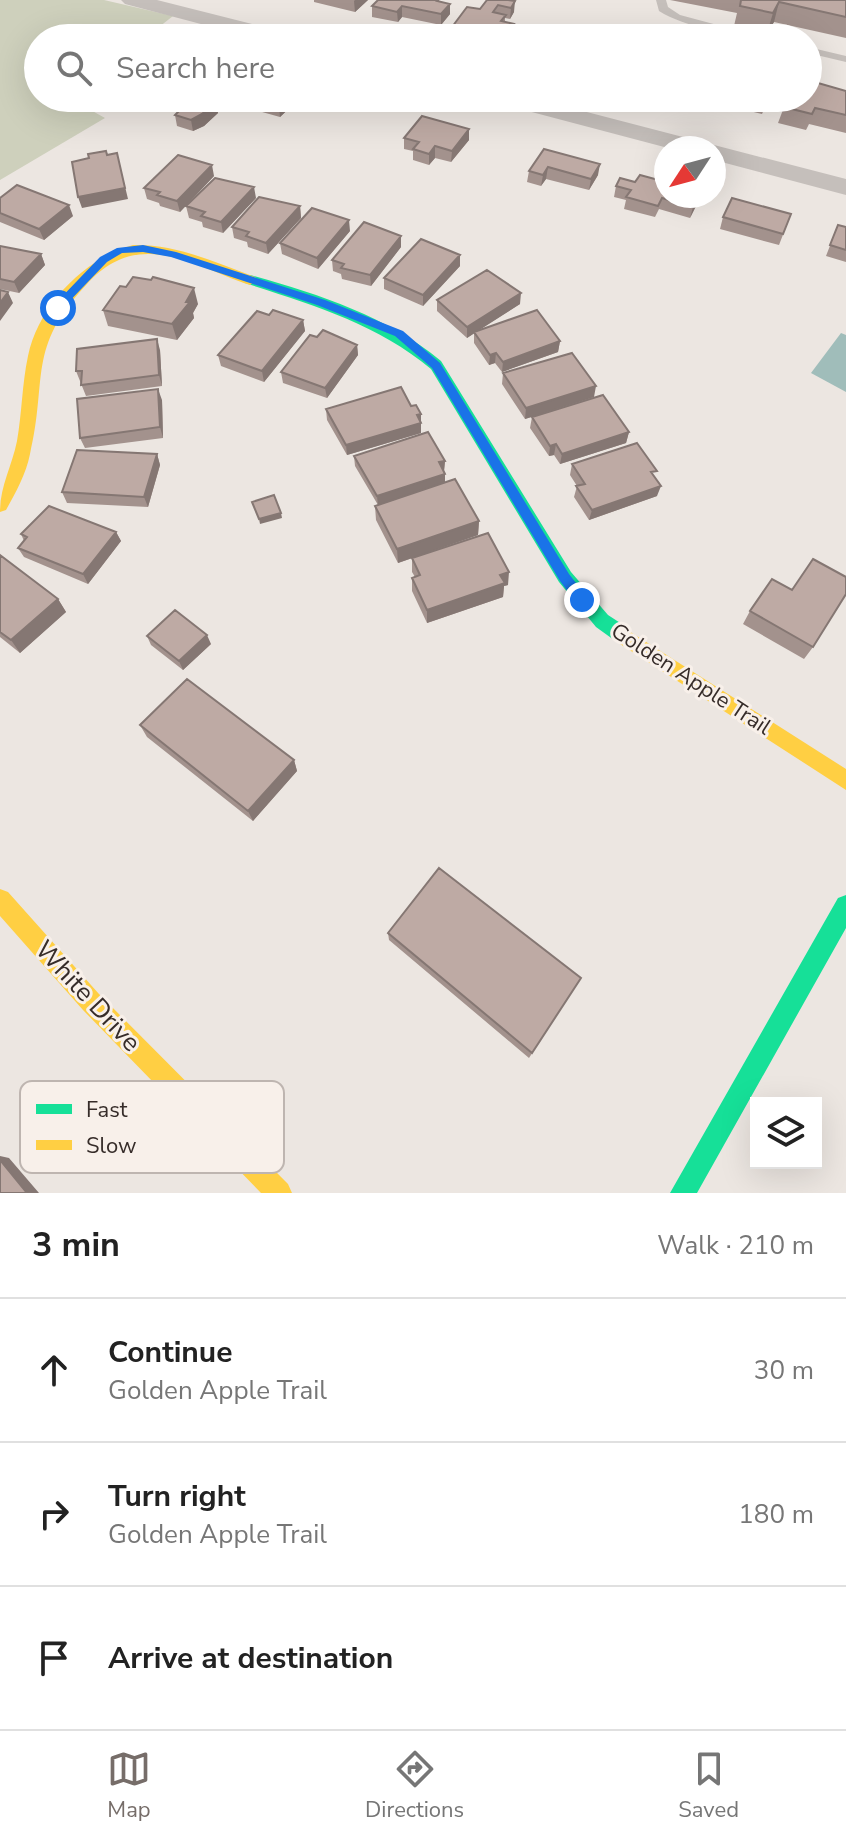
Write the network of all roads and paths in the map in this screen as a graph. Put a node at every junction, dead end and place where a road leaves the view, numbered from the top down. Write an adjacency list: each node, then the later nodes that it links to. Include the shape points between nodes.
1 (132, 0): 3 (street)
2 (661, 0): 4 (lane, via 663,9 676,17)
3 (225, 24)
4 (704, 24)
5 (822, 53): 6 (lane)
6 (846, 59)
7 (559, 112): 8 (street)
8 (654, 137)
9 (726, 155): 10 (street)
10 (846, 187)
11 (0, 505): 12 (street, Golden Apple Trail, via 19,473 30,436 36,358 52,315 120,250 173,254 378,323 411,342 436,365 565,577 602,621)
12 (846, 780)
13 (0, 900): 15 (street, White Drive)
14 (846, 906): 18 (street)
15 (169, 1081)
16 (259, 1173): 17 (street, White Drive)
17 (279, 1193)
18 (683, 1193)

